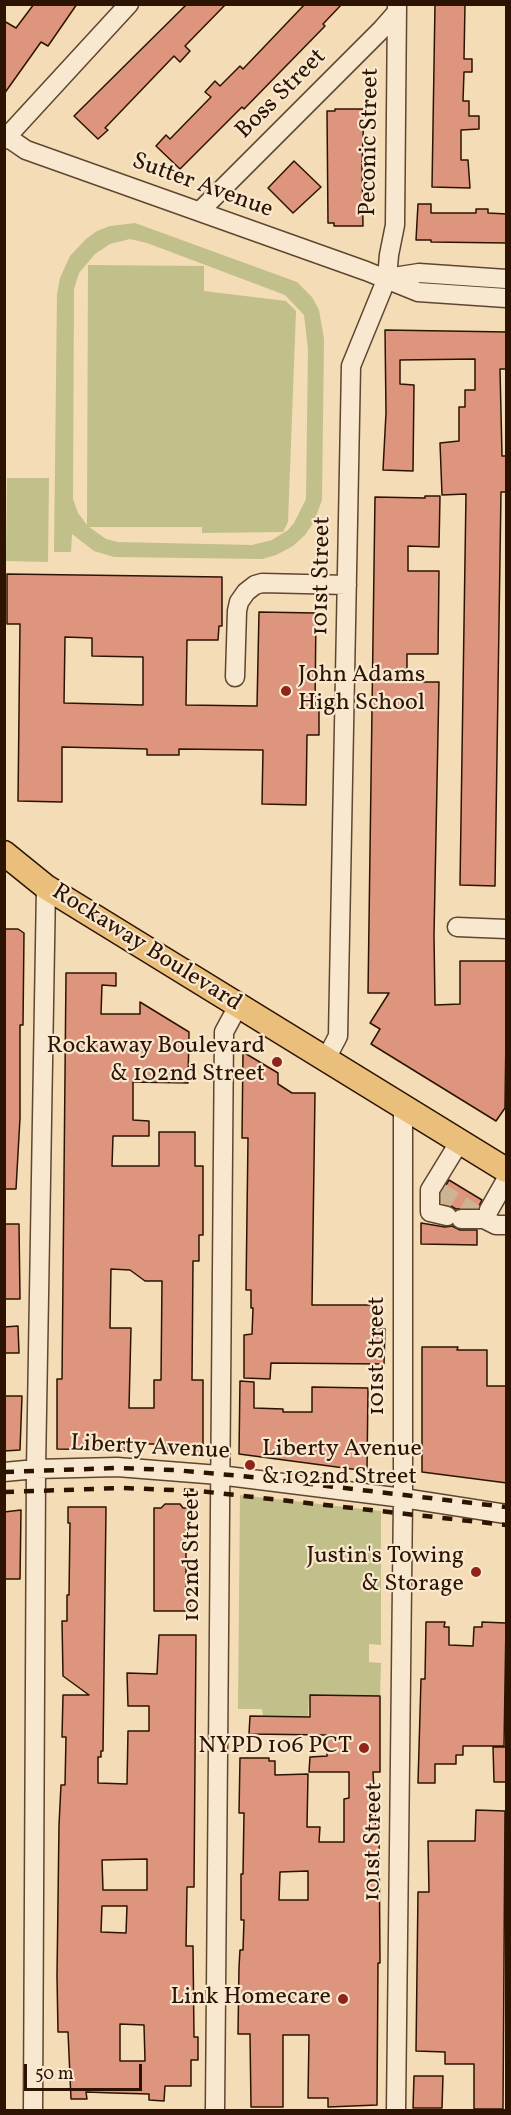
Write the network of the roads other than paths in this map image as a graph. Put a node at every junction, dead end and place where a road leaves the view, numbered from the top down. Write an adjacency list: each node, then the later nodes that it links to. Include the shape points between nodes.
1 (129, 4): 3 (street)
2 (397, 8): 4 (street, Boss Street, via 382,29); 5 (street, Peconic Street, via 395,225)
3 (6, 137): 4 (street, Sutter Avenue, via 26,150)
4 (201, 211): 5 (street, Sutter Avenue)
5 (387, 278): 6 (street, Sutter Avenue, via 419,273); 7 (street, Sutter Avenue, via 418,292); 8 (street, 101st Street, via 351,366)
6 (507, 279)
7 (507, 298)
8 (347, 585): 9 (street, via 262,583 246,592 237,611); 15 (street, 101st Street, via 338,1036)
9 (235, 677)
10 (4, 853): 11 (main road, Rockaway Boulevard)
11 (46, 887): 14 (main road, Rockaway Boulevard); 24 (street)
12 (457, 927): 13 (street)
13 (507, 929)
14 (238, 1006): 15 (main road, Rockaway Boulevard); 26 (street, 102nd Street, via 224,1032)
15 (326, 1059): 16 (main road, Rockaway Boulevard)
16 (403, 1106): 17 (main road, Rockaway Boulevard); 21 (street, 101st Street)
17 (460, 1141): 18 (main road, Rockaway Boulevard); 20 (street)
18 (507, 1170)
19 (507, 1180): 22 (street)
20 (438, 1185): 21 (street); 22 (street, via 430,1212)
21 (403, 1189): 27 (street, 101st Street)
22 (473, 1214): 23 (street)
23 (507, 1226)
24 (36, 1469): 25 (street, Liberty Avenue); 26 (street, Liberty Avenue, via 117,1467); 29 (street)
25 (4, 1472)
26 (219, 1475): 27 (street, Liberty Avenue); 30 (street, 102nd Street)
27 (403, 1498): 28 (street, Liberty Avenue); 31 (street, 101st Street)
28 (507, 1514)
29 (33, 2110)
30 (215, 2110)
31 (396, 2110)

